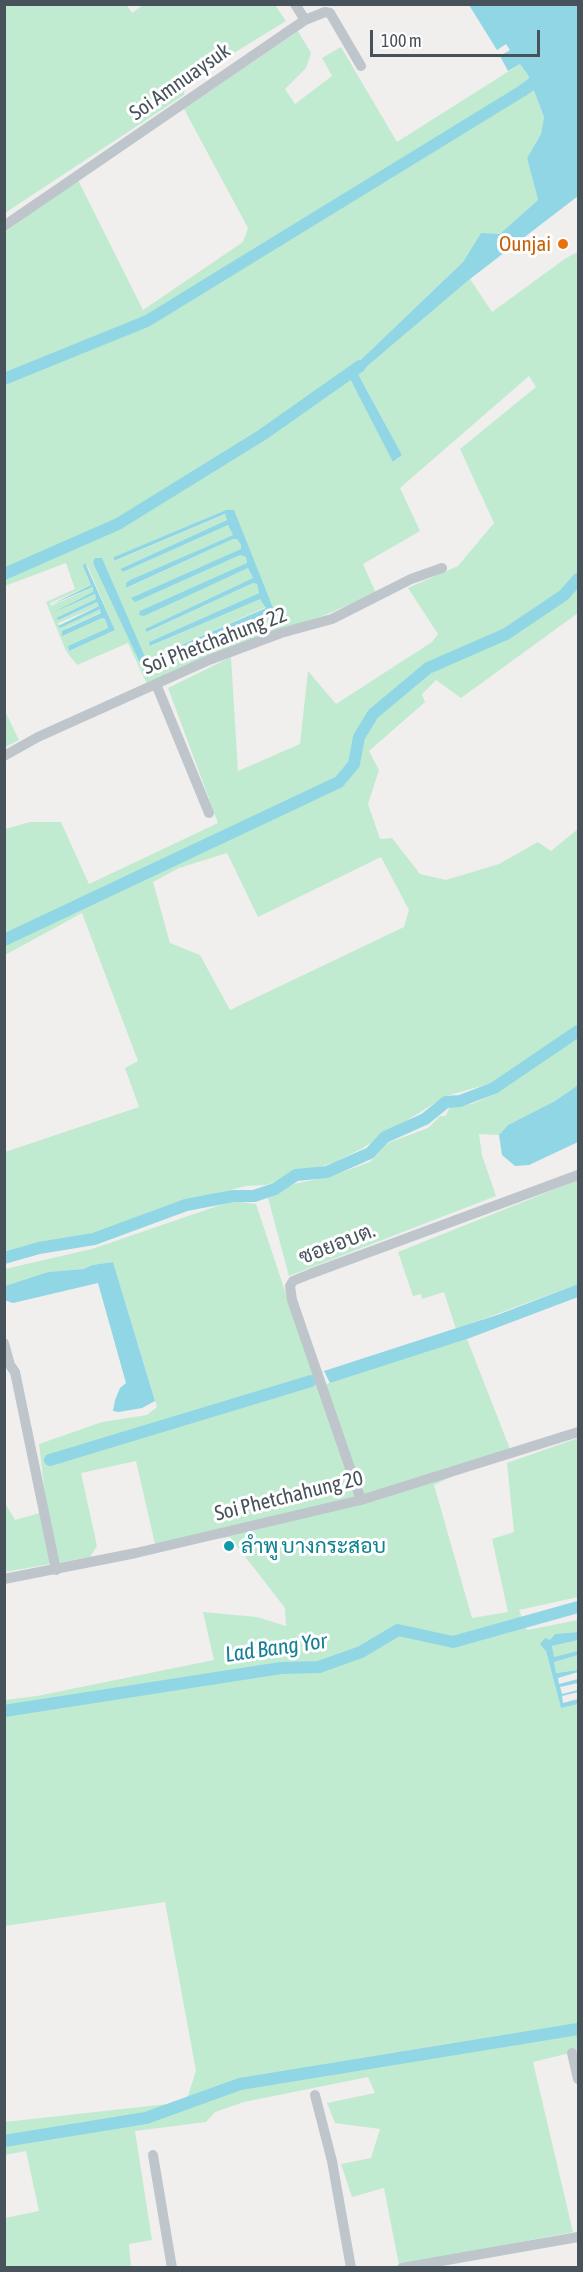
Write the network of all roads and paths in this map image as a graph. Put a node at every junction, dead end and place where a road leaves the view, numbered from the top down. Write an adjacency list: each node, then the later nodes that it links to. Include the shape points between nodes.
1 (295, 4): 2 (street)
2 (305, 20): 3 (street, Soi Amnuaysuk, via 330,13); 4 (street, Soi Amnuaysuk)
3 (361, 66)
4 (4, 226)
5 (442, 568): 6 (street, Soi Phetchahung 22, via 411,579 332,619 280,633)
6 (156, 684): 7 (street, Soi Phetchahung 22); 8 (street)
7 (4, 756)
8 (209, 813)
9 (579, 1175): 12 (street, ซอยอบต., via 293,1281 292,1300)
10 (4, 1343): 13 (street, via 15,1372)
11 (579, 1432): 12 (street, Soi Phetchahung 20)
12 (361, 1500): 13 (street, Soi Phetchahung 20)
13 (56, 1570): 14 (street, Soi Phetchahung 20)
14 (4, 1579)
15 (572, 2053): 16 (street)
16 (579, 2079)
17 (315, 2095): 21 (street, via 332,2161)
18 (153, 2155): 20 (street)
19 (579, 2236): 22 (street)
20 (172, 2268)
21 (351, 2268)
22 (402, 2268)

